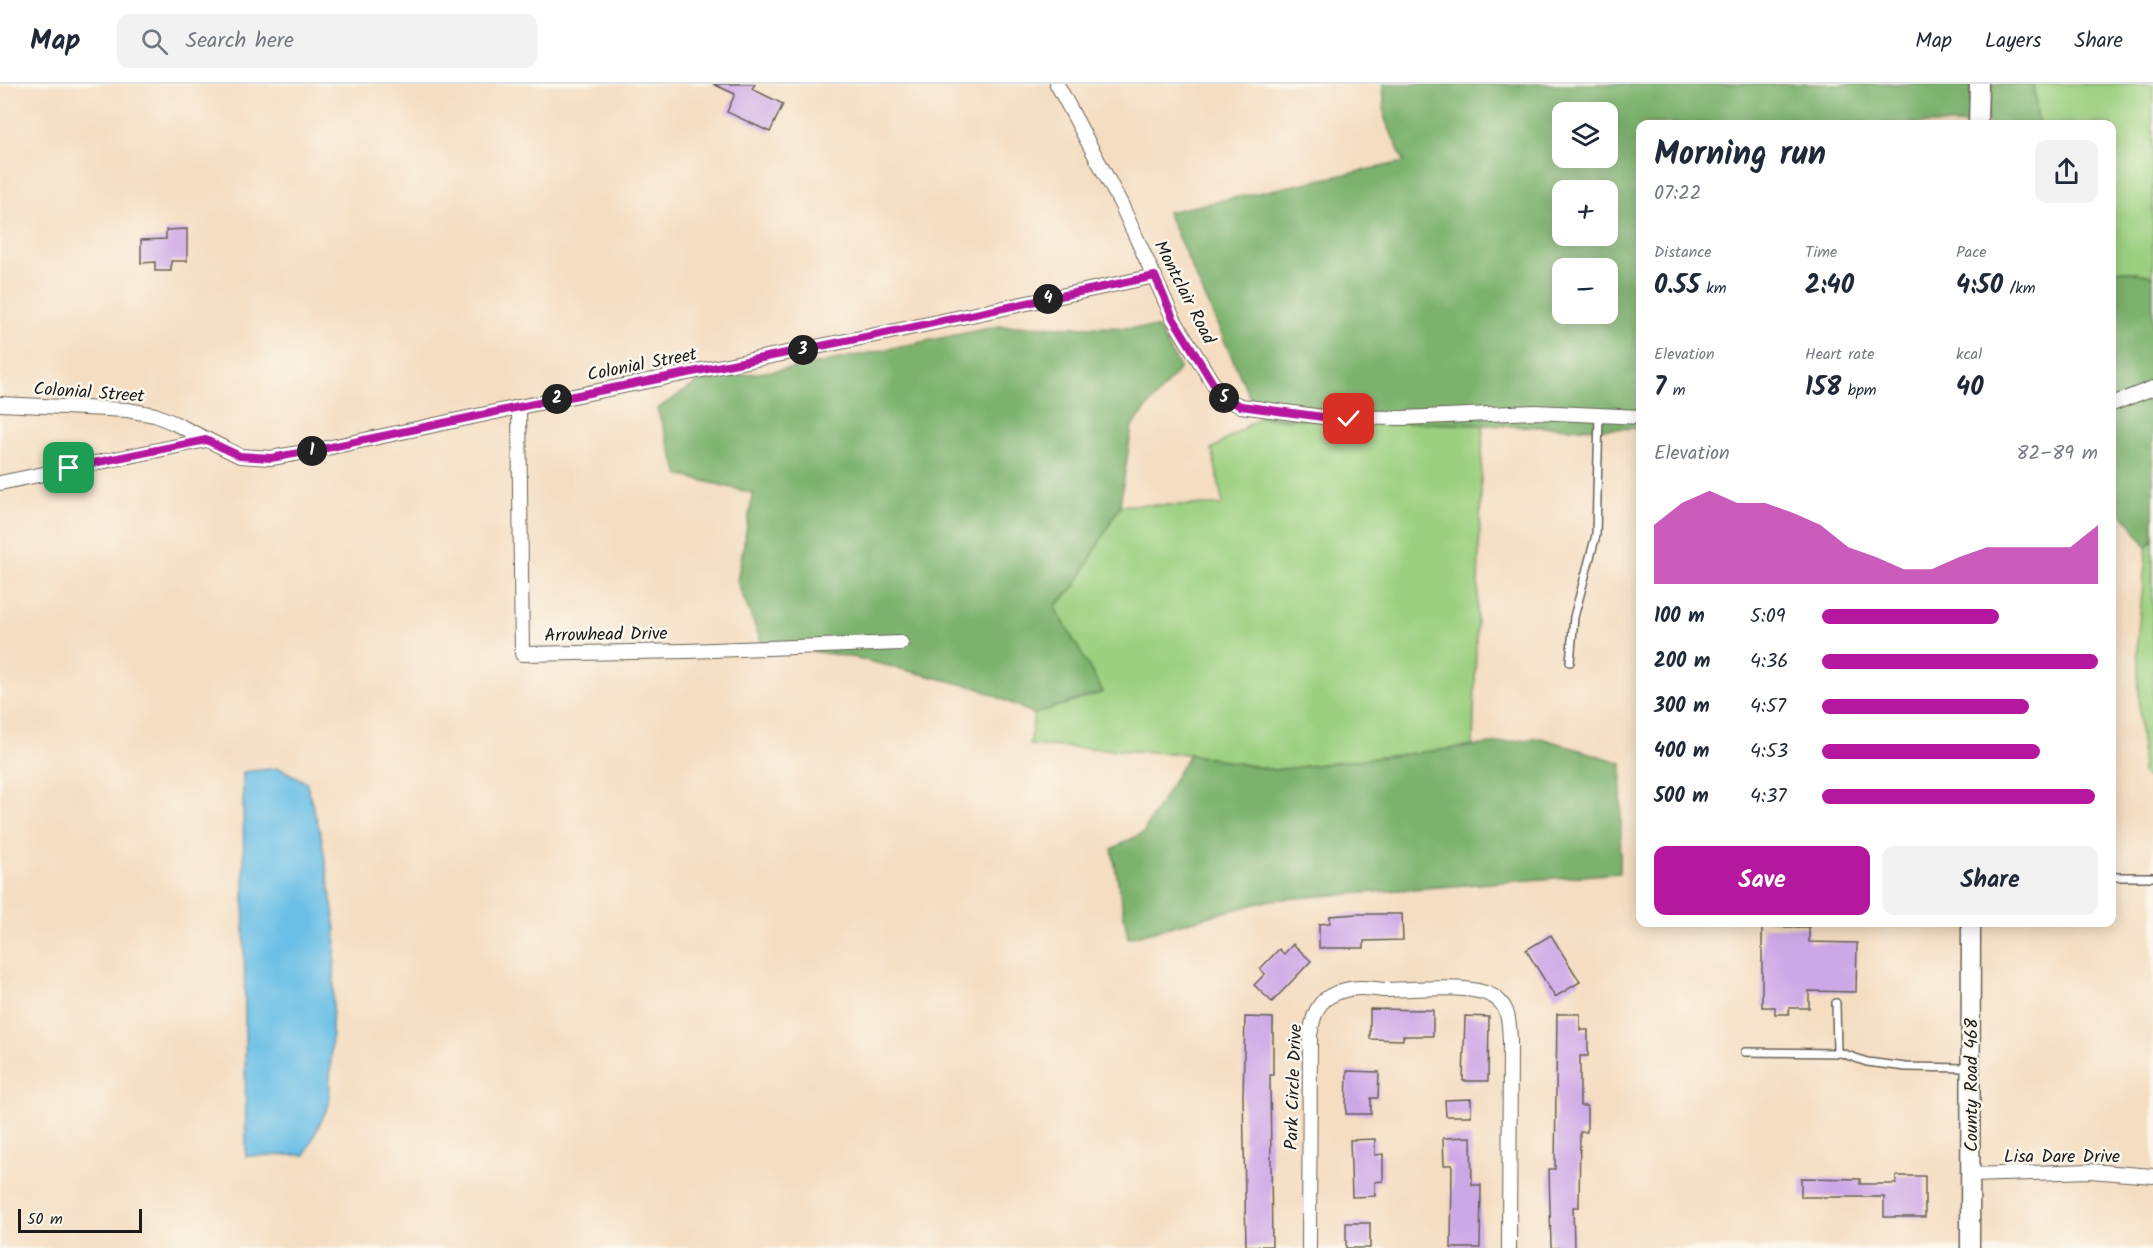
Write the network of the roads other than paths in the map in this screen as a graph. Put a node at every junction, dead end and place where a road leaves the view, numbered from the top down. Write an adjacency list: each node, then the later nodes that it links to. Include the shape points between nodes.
1 (1057, 84): 4 (street, Montclair Road)
2 (1979, 84): 3 (street)
3 (1978, 120)
4 (1155, 276): 8 (street, Colonial Street); 9 (street, Montclair Road, via 1173,318 1217,390 1225,399 1241,406 1349,419 1535,412)
5 (2153, 388): 6 (street)
6 (2116, 402)
7 (0, 404): 11 (street, Colonial Street, via 127,410 155,415)
8 (519, 407): 11 (street, Colonial Street, via 271,458 240,456); 13 (street, Arrowhead Drive, via 522,654)
9 (1599, 415): 10 (street, Montclair Road); 14 (lane, via 1596,535 1574,617)
10 (1636, 417)
11 (206, 440): 12 (street)
12 (0, 483)
13 (901, 643)
14 (1570, 662)
15 (2116, 877): 16 (lane)
16 (2153, 878)
17 (1971, 927): 21 (street, County Road 468)
18 (1836, 1003): 20 (lane)
19 (1745, 1052): 20 (lane)
20 (1836, 1053): 21 (lane, via 1906,1067)
21 (1971, 1068): 22 (street, County Road 468)
22 (1970, 1175): 23 (street, Lisa Dare Drive, via 2090,1171); 26 (street, County Road 468)
23 (2153, 1176)
24 (1309, 1248): 25 (street, Park Circle Drive, via 1310,1035 1314,1014 1329,997 1361,988 1464,989 1485,993 1503,1005 1509,1018 1510,1041)
25 (1509, 1248)
26 (1970, 1248)

